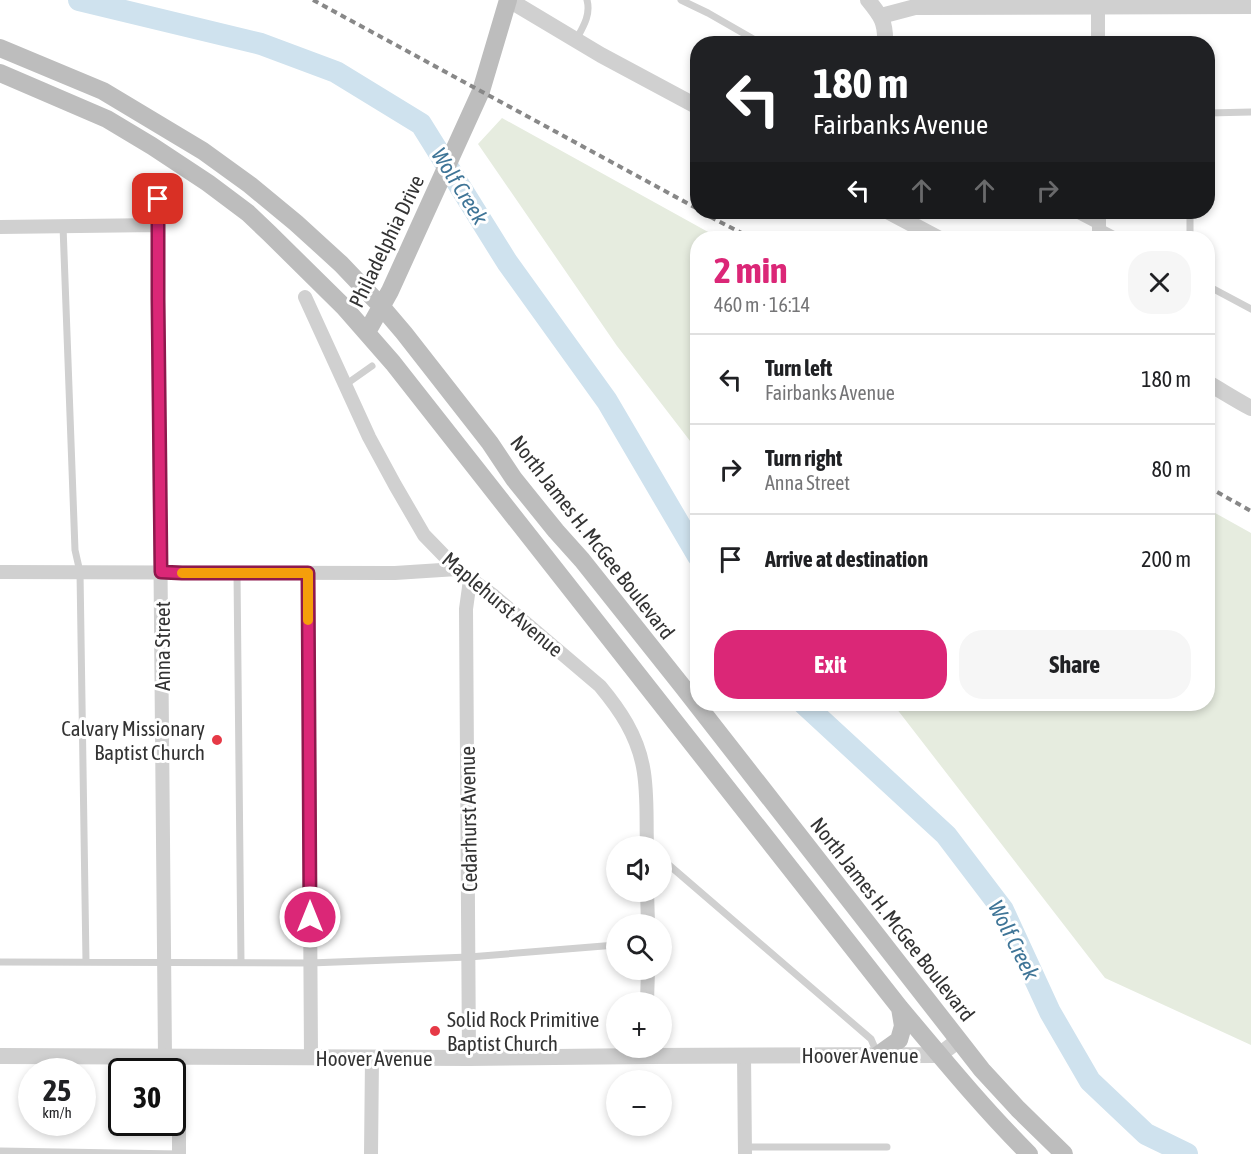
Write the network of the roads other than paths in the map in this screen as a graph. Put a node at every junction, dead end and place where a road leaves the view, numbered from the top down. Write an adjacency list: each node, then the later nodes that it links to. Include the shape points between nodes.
1 (508, 0): 12 (street); 28 (main road, Philadelphia Drive, via 481,91)
2 (586, 0): 12 (lane, via 587,17)
3 (681, 0): 9 (lane)
4 (868, 0): 8 (street)
5 (1123, 3): 6 (street); 7 (street)
6 (1251, 6)
7 (1098, 7): 8 (street, via 915,7); 11 (street)
8 (881, 16): 10 (street)
9 (748, 36)
10 (885, 36)
11 (1098, 36)
12 (576, 40): 15 (street)
13 (0, 48): 28 (main road, North James H. McGee Boulevard, via 103,91 203,152 296,223)
14 (0, 73): 30 (main road, via 107,120 208,183 270,233)
15 (690, 103)
16 (1215, 112): 17 (lane)
17 (1251, 112)
18 (158, 199): 21 (street, Anna Street)
19 (902, 219): 24 (street)
20 (1080, 219): 25 (lane)
21 (158, 225): 22 (street); 38 (street, Anna Street)
22 (63, 226): 23 (street); 37 (lane, via 75,550)
23 (0, 227)
24 (925, 231)
25 (1096, 231)
26 (1215, 290): 29 (lane)
27 (306, 297): 32 (street, Maplehurst Avenue)
28 (381, 306): 30 (main road, Philadelphia Drive); 42 (main road, North James H. McGee Boulevard)
29 (1251, 309)
30 (367, 332): 53 (main road)
31 (372, 366): 32 (lane)
32 (345, 385): 35 (street, Maplehurst Avenue, via 374,447 424,535)
33 (1215, 387): 34 (street)
34 (1251, 407)
35 (457, 569): 40 (street); 41 (street, Maplehurst Avenue)
36 (0, 572): 37 (street)
37 (80, 572): 38 (street); 49 (lane)
38 (161, 572): 39 (street); 50 (street, Anna Street)
39 (237, 573): 40 (street); 51 (lane)
40 (308, 573): 52 (street)
41 (470, 580): 44 (street, Maplehurst Avenue, via 494,596 614,702 634,738 643,767); 47 (street, Cedarhurst Avenue, via 466,609)
42 (690, 698)
43 (701, 711): 54 (main road, North James H. McGee Boulevard)
44 (647, 836)
45 (672, 868): 58 (lane, via 871,1039)
46 (606, 946): 47 (lane)
47 (469, 957): 52 (lane); 64 (street, Cedarhurst Avenue)
48 (0, 962): 49 (lane)
49 (86, 962): 50 (lane)
50 (164, 962): 51 (lane); 61 (street, Anna Street)
51 (241, 962): 52 (lane)
52 (310, 963): 62 (street)
53 (900, 1008): 58 (main road, via 903,1026 899,1040); 59 (main road)
54 (959, 1040): 59 (street, Hoover Avenue); 72 (main road, North James H. McGee Boulevard, via 982,1070)
55 (672, 1052): 57 (street, Hoover Avenue)
56 (606, 1053): 64 (street, Hoover Avenue)
57 (744, 1055): 58 (street, Hoover Avenue); 67 (street)
58 (878, 1055): 59 (street, Hoover Avenue)
59 (939, 1055): 71 (main road)
60 (0, 1056): 61 (street, Hoover Avenue)
61 (172, 1057): 62 (street, Hoover Avenue); 69 (street, Anna Street)
62 (311, 1058): 63 (street, Hoover Avenue)
63 (372, 1058): 64 (street, Hoover Avenue); 70 (street)
64 (469, 1058)
65 (887, 1147): 67 (lane)
66 (0, 1151): 68 (lane)
67 (745, 1151)
68 (83, 1154): 69 (lane)
69 (179, 1154)
70 (371, 1154)
71 (1029, 1154)
72 (1064, 1154)

